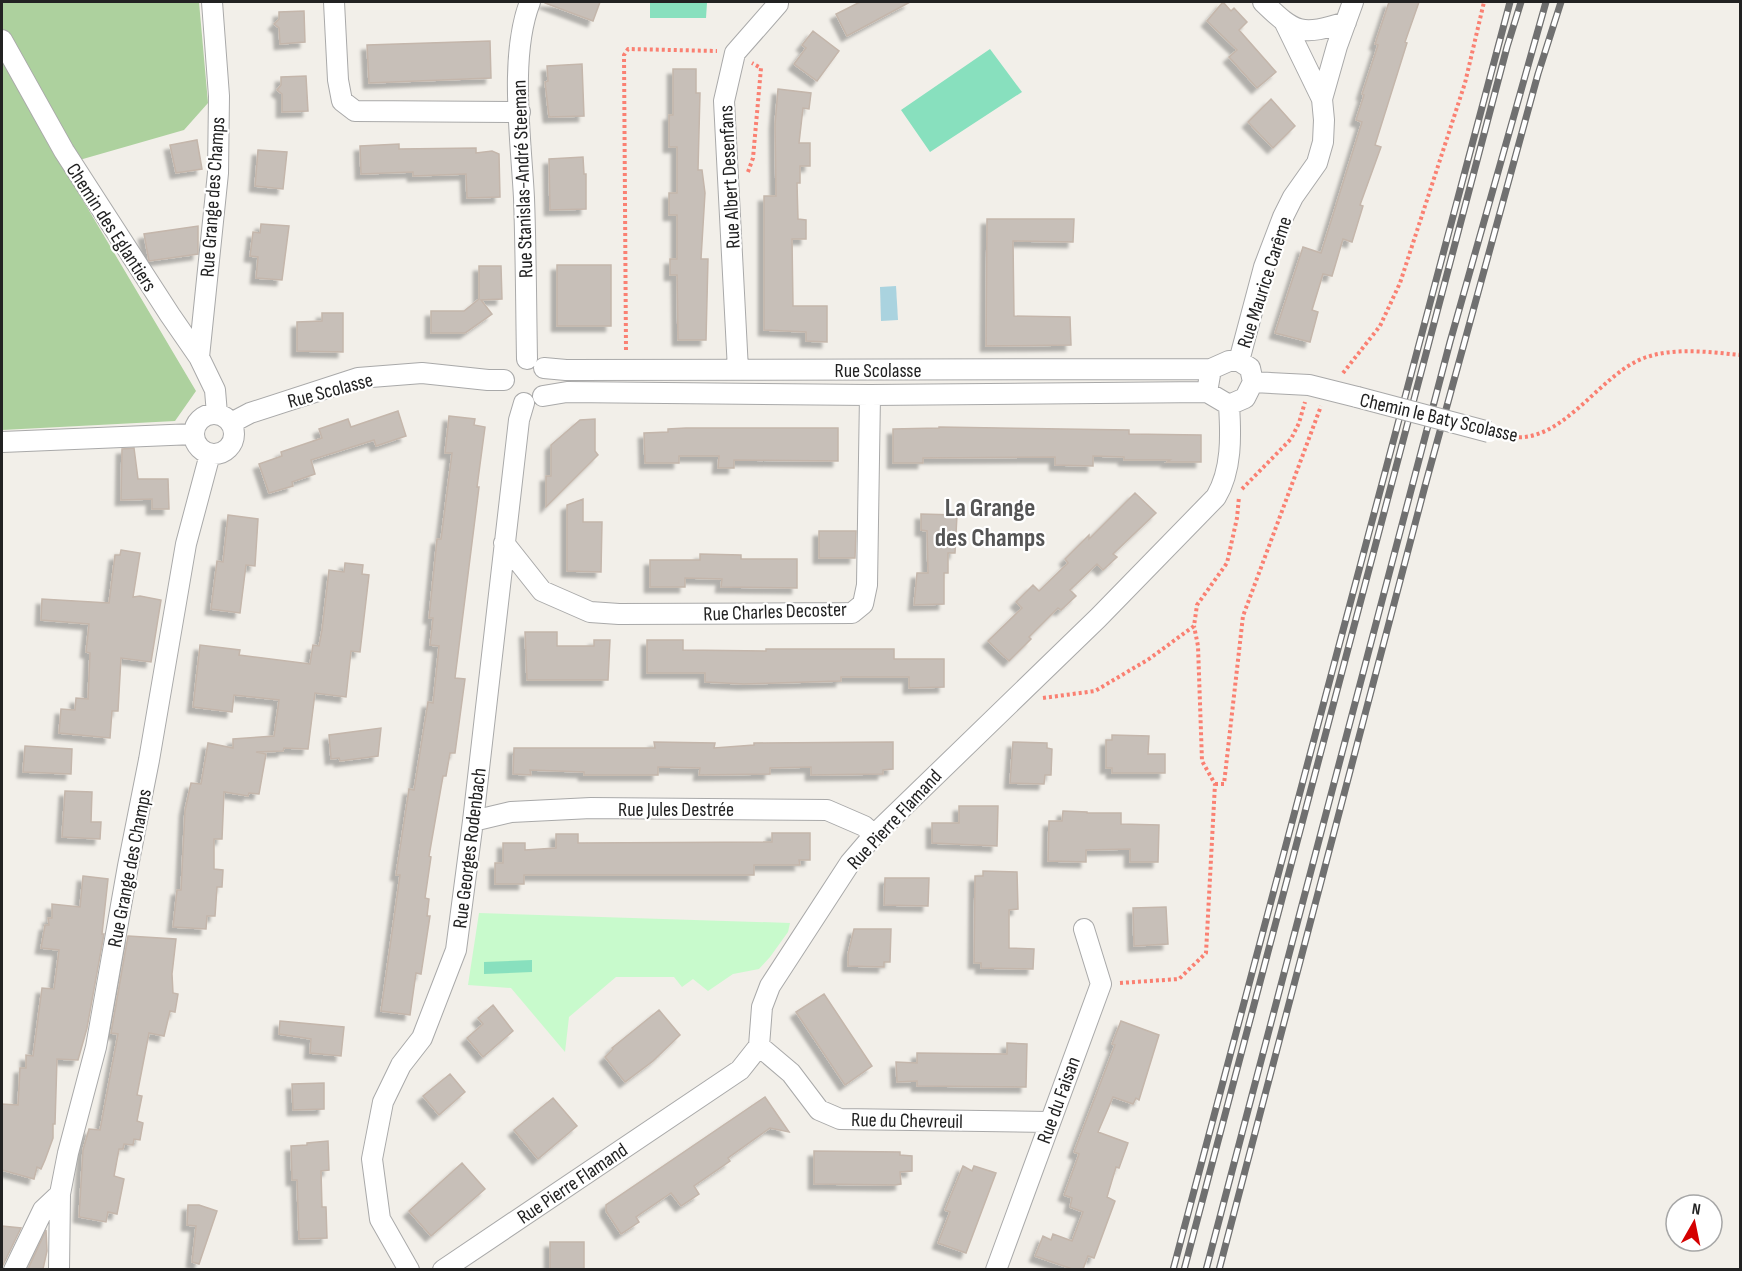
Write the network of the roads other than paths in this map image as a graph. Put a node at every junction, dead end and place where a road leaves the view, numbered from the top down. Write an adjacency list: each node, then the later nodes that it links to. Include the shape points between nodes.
1 (212, 2): 12 (street, Rue Grange des Champs, via 219,96 218,173)
2 (334, 2): 11 (street, via 342,101 355,111)
3 (530, 2): 11 (street, Rue Stanislas-André Steeman, via 518,49)
4 (780, 2): 16 (street, Rue Albert Desenfans, via 735,53 724,101)
5 (1263, 2): 8 (street)
6 (1353, 2): 7 (street, Rue Maurice Carême)
7 (1346, 22): 8 (street, via 1317,31 1300,30); 10 (street, Rue Maurice Carême)
8 (1285, 23): 10 (street)
9 (2, 40): 12 (street, Chemin des Eglantiers, via 64,151)
10 (1322, 99): 13 (street, Rue Maurice Carême, via 1323,142 1317,163 1283,217 1264,267)
11 (520, 112): 14 (street, Rue Stanislas-André Steeman)
12 (199, 357): 24 (street, Chemin des Eglantiers)
13 (1239, 361): 15 (street, via 1221,363); 18 (street, via 1250,368)
14 (536, 363): 16 (street, Rue Scolasse, via 566,370); 17 (street, via 521,360 509,367); 21 (street, via 548,377)
15 (1211, 369): 16 (street, Rue Scolasse); 19 (street)
16 (738, 370)
17 (504, 380): 22 (street, via 512,398); 24 (street, Rue Scolasse, via 422,373 358,378)
18 (1253, 382): 23 (street, via 1245,398); 25 (street, Chemin le Baty Scolasse, bridge, via 1318,388)
19 (1208, 392): 20 (street, Rue Scolasse); 23 (street)
20 (870, 395): 21 (street, Rue Scolasse, via 567,392); 29 (street, Rue Charles Decoster, via 867,585 863,604 852,613 590,612 542,591)
21 (543, 396): 22 (street)
22 (524, 403): 29 (street, Rue Georges Rodenbach)
23 (1230, 405): 31 (street, Rue Pierre Flamand, via 1227,472 1216,498)
24 (224, 419): 26 (street, via 209,415 201,419); 28 (street, via 234,432 233,442 220,454)
25 (1489, 432)
26 (194, 434): 27 (street); 28 (street, via 196,443)
27 (2, 442)
28 (210, 454): 35 (street, Rue Grange des Champs, via 186,544 96,1047)
29 (504, 543): 30 (street, Rue Georges Rodenbach)
30 (473, 820): 31 (street, Rue Jules Destrée, via 511,812 591,808 827,810 864,826); 39 (street, Rue Georges Rodenbach, via 456,950 422,1038 401,1065 383,1102 372,1159 380,1219)
31 (874, 835): 33 (street, Rue Pierre Flamand, via 850,863 770,986 762,1007)
32 (1084, 929): 34 (street, Rue du Faisan, via 1101,984)
33 (759, 1046): 34 (street, Rue du Chevreuil, via 791,1073 819,1110 840,1119); 36 (street, Rue Pierre Flamand, via 740,1070)
34 (1049, 1122): 40 (street, Rue du Faisan)
35 (60, 1194): 37 (street, via 43,1210); 38 (street, Rue Grange des Champs)
36 (449, 1268)
37 (14, 1269)
38 (59, 1269)
39 (409, 1269)
40 (996, 1269)

